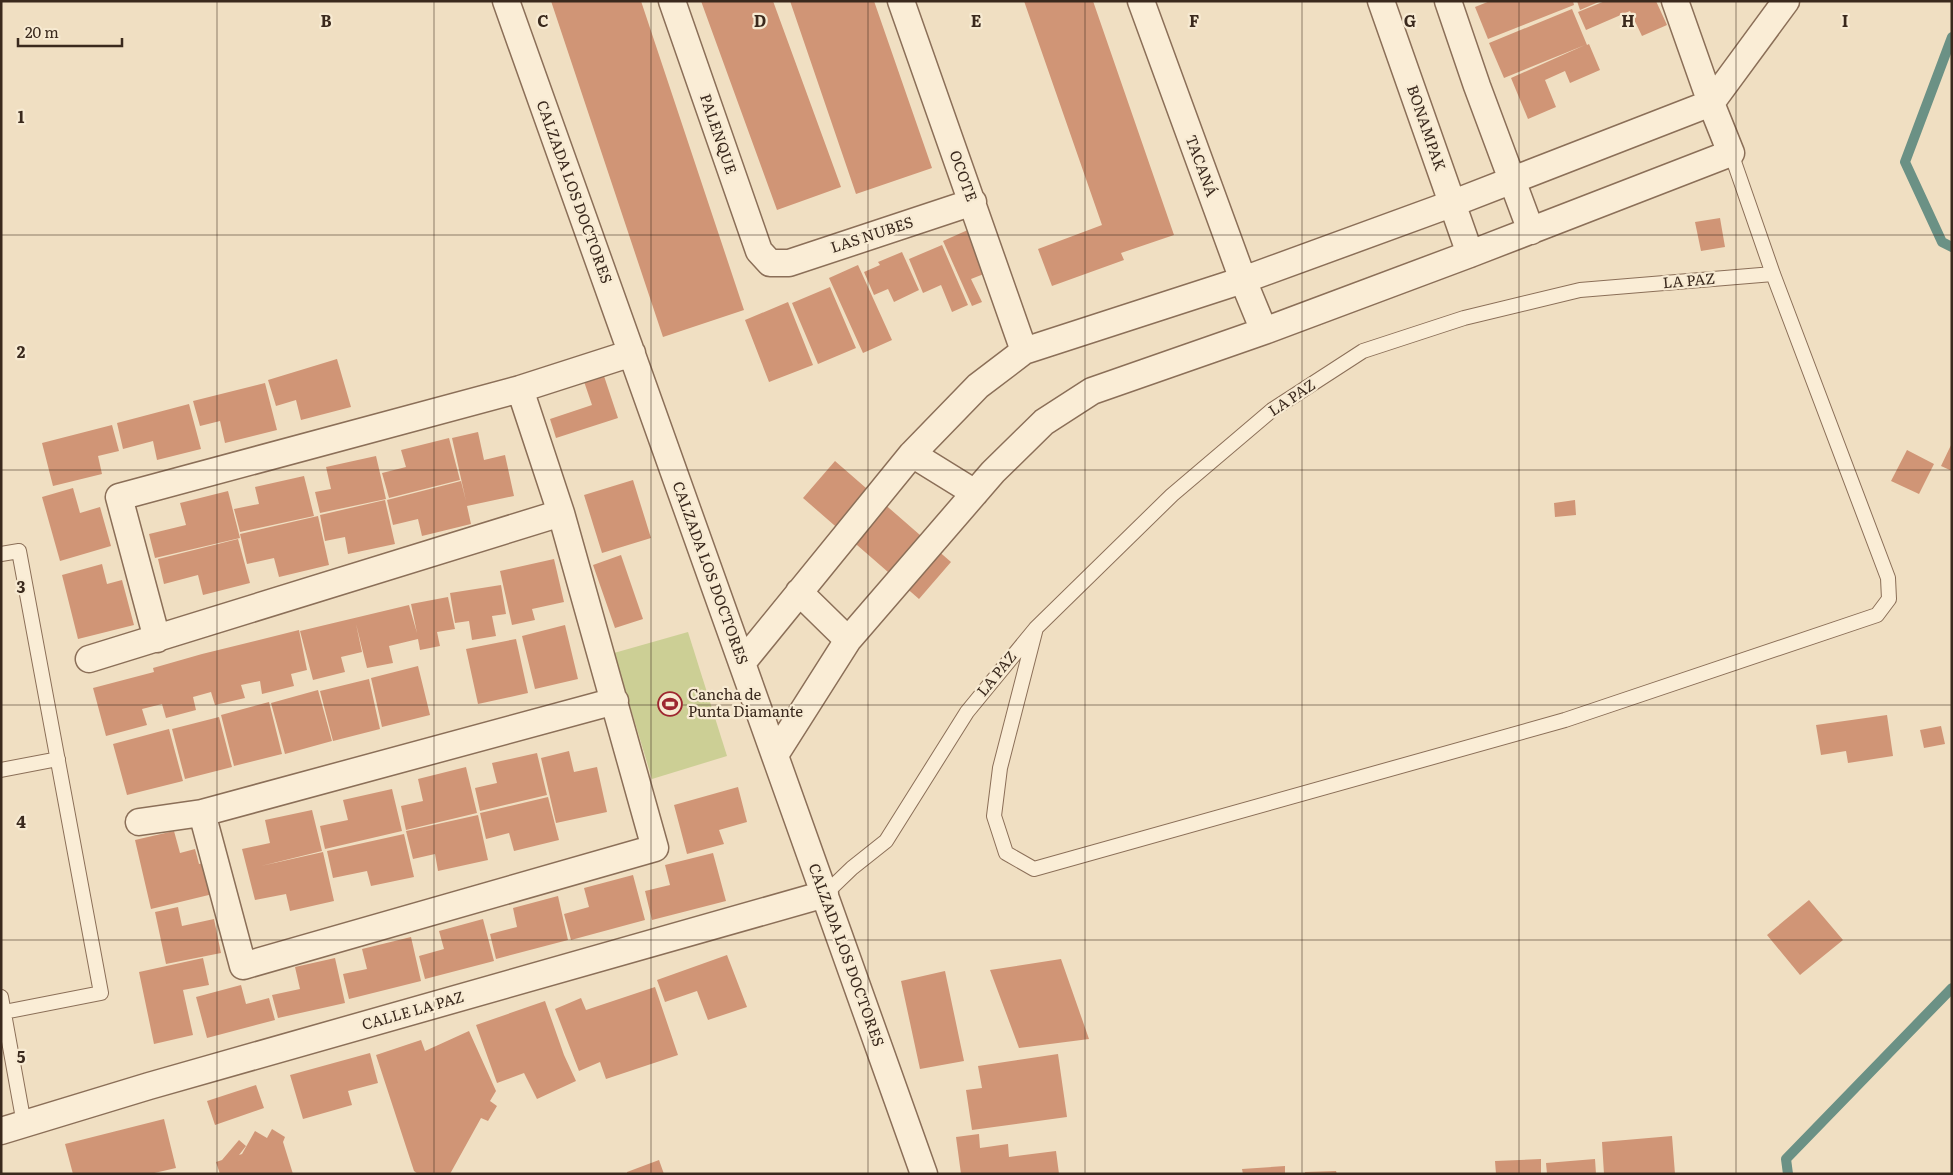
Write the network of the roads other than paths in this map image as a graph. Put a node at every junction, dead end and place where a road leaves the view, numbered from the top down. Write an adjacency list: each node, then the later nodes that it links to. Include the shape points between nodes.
1 (506, 1): 21 (street, CALZADA LOS DOCTORES)
2 (672, 1): 16 (street, PALENQUE, via 759,251)
3 (901, 1): 12 (street, OCOTE)
4 (1141, 1): 18 (street, TACANÁ)
5 (1381, 1): 13 (street, BONAMPAK)
6 (1448, 1): 11 (street)
7 (1676, 1): 9 (street)
8 (1786, 1): 9 (street)
9 (1711, 103): 10 (street); 11 (street)
10 (1731, 152): 14 (street); 17 (lane)
11 (1512, 179): 13 (street); 14 (street)
12 (973, 202): 16 (street, LAS NUBES, via 789,263); 20 (street, OCOTE)
13 (1451, 204): 15 (street, BONAMPAK); 18 (street)
14 (1531, 231): 15 (street)
15 (1470, 254): 19 (street)
16 (770, 263)
17 (1773, 274): 28 (lane, LA PAZ, via 1580,290 1464,318 1364,351 1272,410 1172,495); 28 (lane, via 1888,578 1889,599 1877,616 1565,720 1034,869 1006,853 994,816 1000,768)
18 (1243, 280): 19 (street, TACANÁ); 20 (street)
19 (1264, 330): 24 (street, via 1092,391 1044,422)
20 (1024, 351): 23 (street, via 978,386)
21 (632, 353): 22 (street); 32 (street, CALZADA LOS DOCTORES)
22 (520, 389): 25 (street); 29 (street, via 119,497)
23 (912, 454): 24 (street); 27 (street)
24 (975, 493): 30 (street)
25 (561, 513): 29 (street); 33 (street)
26 (1, 554): 35 (lane, via 19,550)
27 (799, 592): 30 (street); 32 (street)
28 (1036, 628): 39 (lane, LA PAZ, via 967,712 886,841)
29 (157, 639): 31 (street)
30 (848, 640): 34 (street)
31 (89, 660)
32 (742, 663): 34 (street, CALZADA LOS DOCTORES)
33 (615, 701): 37 (street); 37 (street, via 655,848 243,966)
34 (775, 755): 39 (street, CALZADA LOS DOCTORES)
35 (58, 760): 36 (lane); 41 (lane, via 100,992)
36 (1, 770)
37 (202, 813): 38 (street)
38 (138, 822)
39 (825, 894): 42 (street, CALLE LA PAZ); 43 (street, CALZADA LOS DOCTORES)
40 (1, 997): 41 (lane)
41 (4, 1012): 42 (lane)
42 (12, 1127)
43 (924, 1174)

